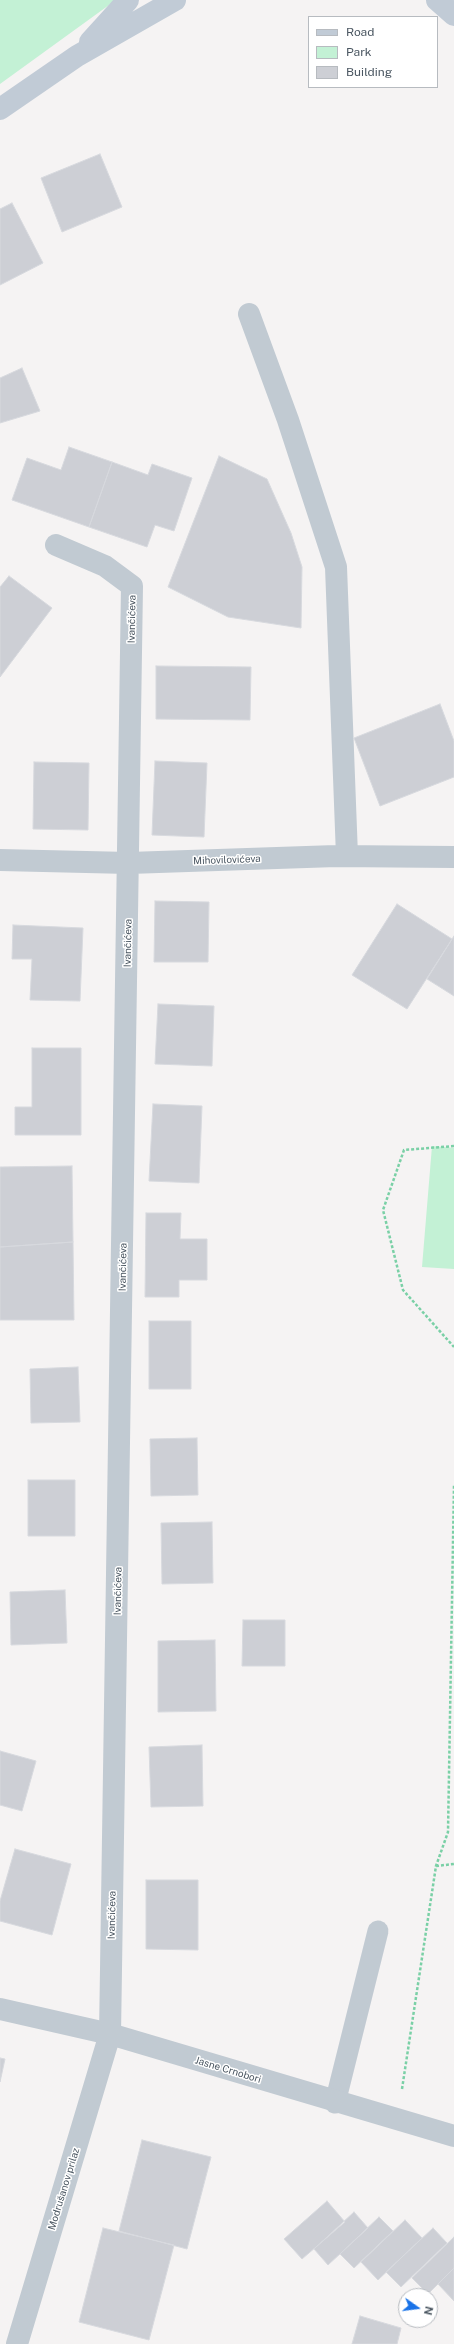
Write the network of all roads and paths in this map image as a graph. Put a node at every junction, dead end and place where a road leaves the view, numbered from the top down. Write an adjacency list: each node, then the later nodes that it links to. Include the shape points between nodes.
1 (128, 0): 5 (main road)
2 (175, 0): 5 (main road)
3 (437, 0): 4 (main road)
4 (454, 15)
5 (77, 56): 6 (main road)
6 (0, 109)
7 (249, 314): 9 (street, via 288,420 336,567)
8 (56, 545): 12 (street, Ivančićeva, via 105,566 132,586)
9 (347, 856): 10 (street, Mihovilovićeva); 12 (street, Mihovilovićeva)
10 (454, 857)
11 (0, 860): 12 (street, Mihovilovićeva)
12 (129, 863): 20 (street, Ivančićeva)
13 (454, 1146): 14 (path, via 404,1150 383,1210 403,1290)
14 (454, 1347)
15 (454, 1484): 17 (path, via 448,1832)
16 (454, 1864): 17 (path)
17 (436, 1866): 22 (path)
18 (378, 1931): 21 (lane)
19 (0, 2009): 20 (street, Jasne Crnobori)
20 (110, 2034): 21 (street, Jasne Crnobori); 24 (street, Modrušanov prilaz)
21 (335, 2103): 22 (street, Jasne Crnobori)
22 (397, 2121): 23 (street, Jasne Crnobori)
23 (454, 2136)
24 (17, 2344)

